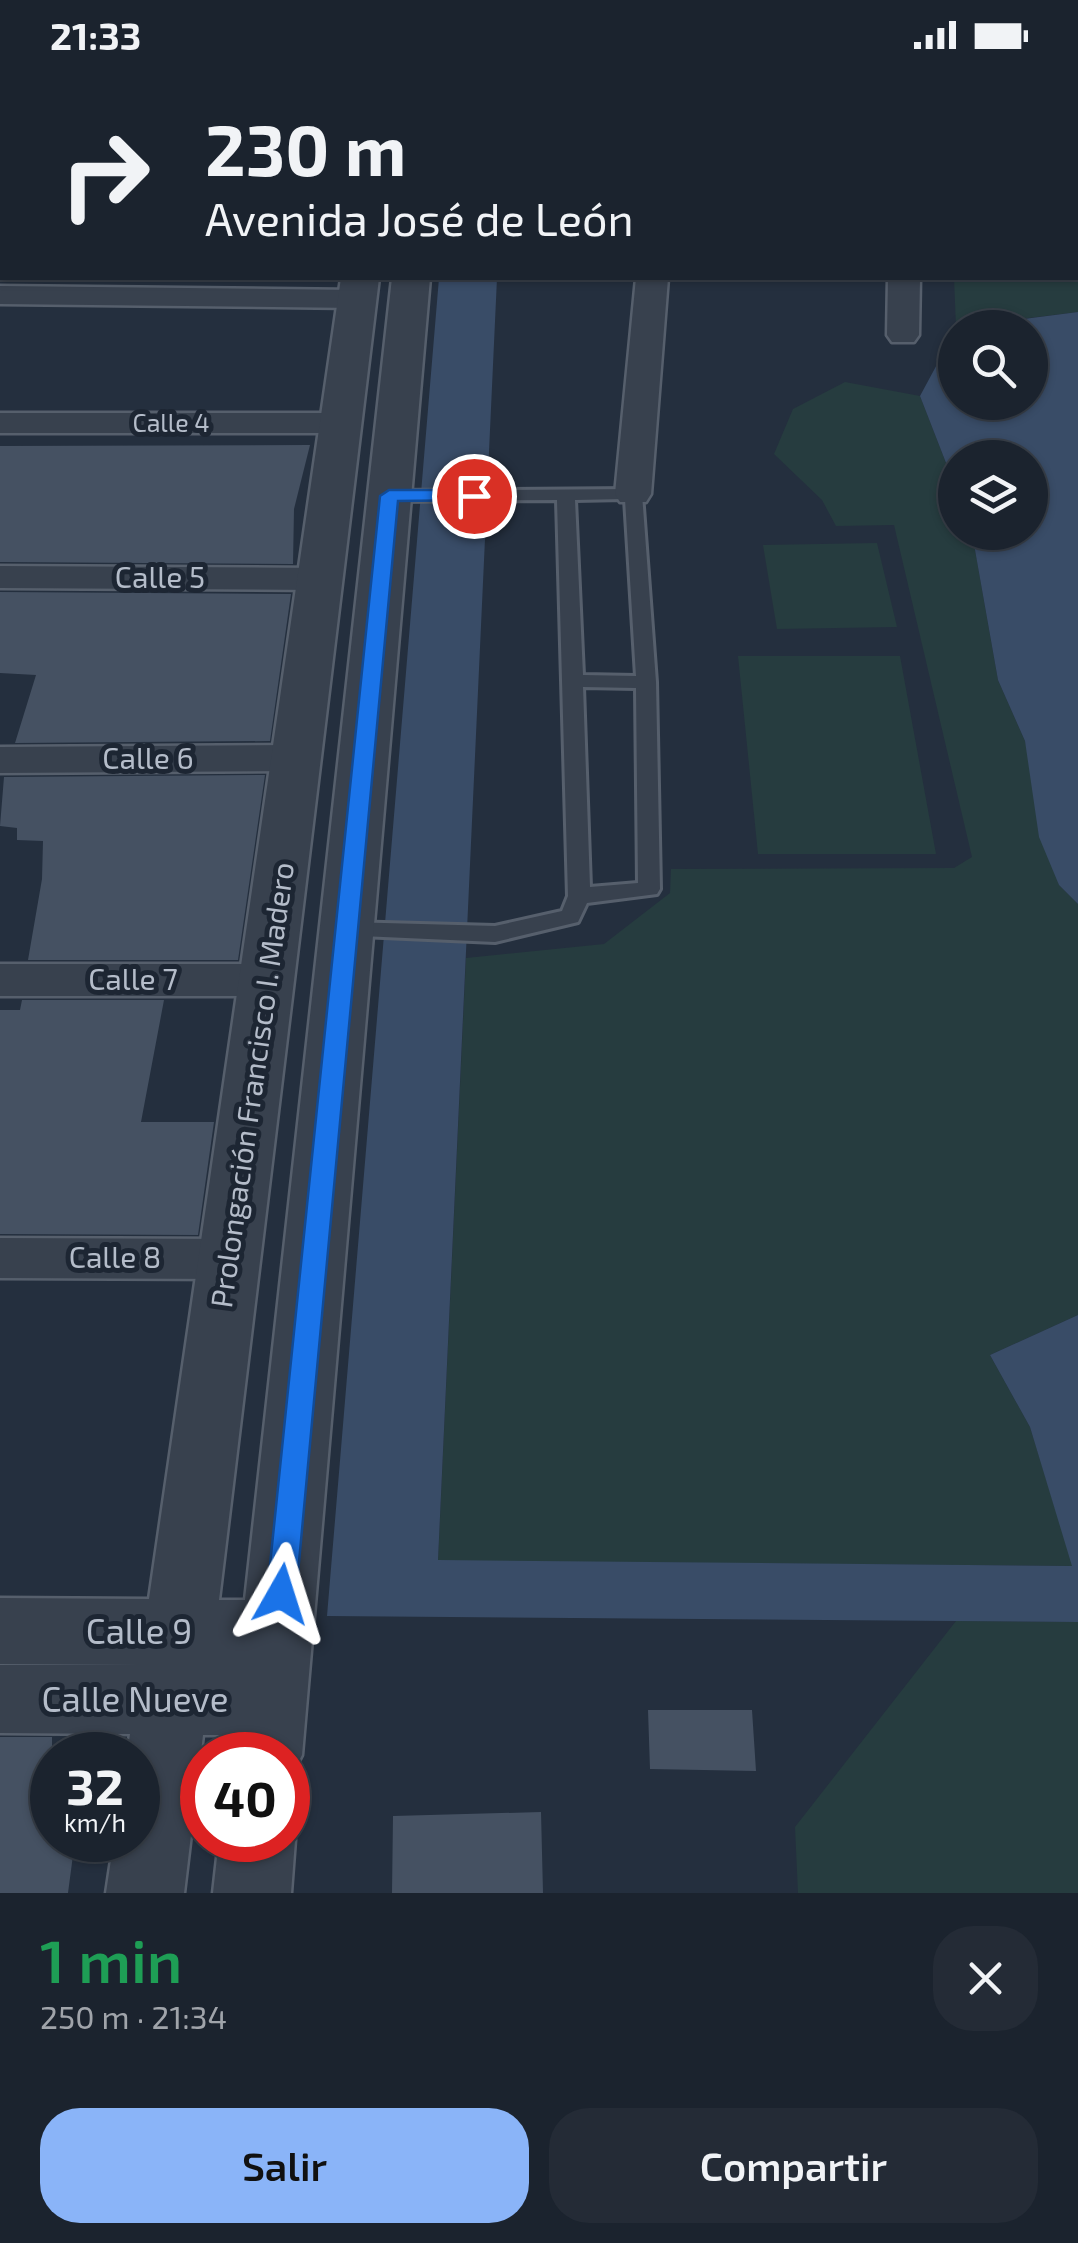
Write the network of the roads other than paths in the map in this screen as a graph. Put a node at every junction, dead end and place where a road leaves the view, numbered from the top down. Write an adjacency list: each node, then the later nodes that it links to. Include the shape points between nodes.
1 (410, 280): 7 (street, Prolongación Francisco I. Madero)
2 (652, 280): 9 (street)
3 (904, 280): 6 (street)
4 (359, 288): 5 (street); 7 (street, Prolongación Francisco I. Madero)
5 (0, 294)
6 (902, 335)
7 (363, 390): 8 (street, Calle 4); 10 (street, Prolongación Francisco I. Madero); 13 (street, Prolongación Francisco I. Madero)
8 (0, 422)
9 (633, 494): 11 (lane); 17 (lane)
10 (401, 496): 11 (lane); 15 (street, Prolongación Francisco I. Madero)
11 (566, 496): 16 (lane)
12 (0, 577): 13 (street, Calle 5)
13 (320, 578): 14 (street, Prolongación Francisco I. Madero)
14 (308, 666): 15 (street); 18 (street, Prolongación Francisco I. Madero)
15 (373, 668): 21 (street, Prolongación Francisco I. Madero)
16 (574, 681): 17 (lane); 20 (lane)
17 (646, 682): 20 (lane, via 649,889)
18 (296, 758): 19 (street, Calle 6); 23 (street, Prolongación Francisco I. Madero)
19 (0, 760)
20 (579, 896): 21 (lane, via 570,917 494,934)
21 (362, 932): 25 (street, Prolongación Francisco I. Madero)
22 (0, 980): 23 (street, Calle 7)
23 (267, 980): 24 (street, Prolongación Francisco I. Madero)
24 (248, 1128): 25 (street); 27 (street, Prolongación Francisco I. Madero)
25 (327, 1130): 30 (street, Prolongación Francisco I. Madero)
26 (0, 1258): 27 (street, Calle 8)
27 (230, 1259): 29 (street, Prolongación Francisco I. Madero)
28 (0, 1630): 29 (street, Calle 9)
29 (176, 1666): 30 (street, Calle Nueve); 31 (street, Calle Nueve); 33 (street, Prolongación Francisco I. Madero)
30 (271, 1696)
31 (0, 1699)
32 (255, 1862): 34 (street)
33 (145, 1893)
34 (252, 1893)

